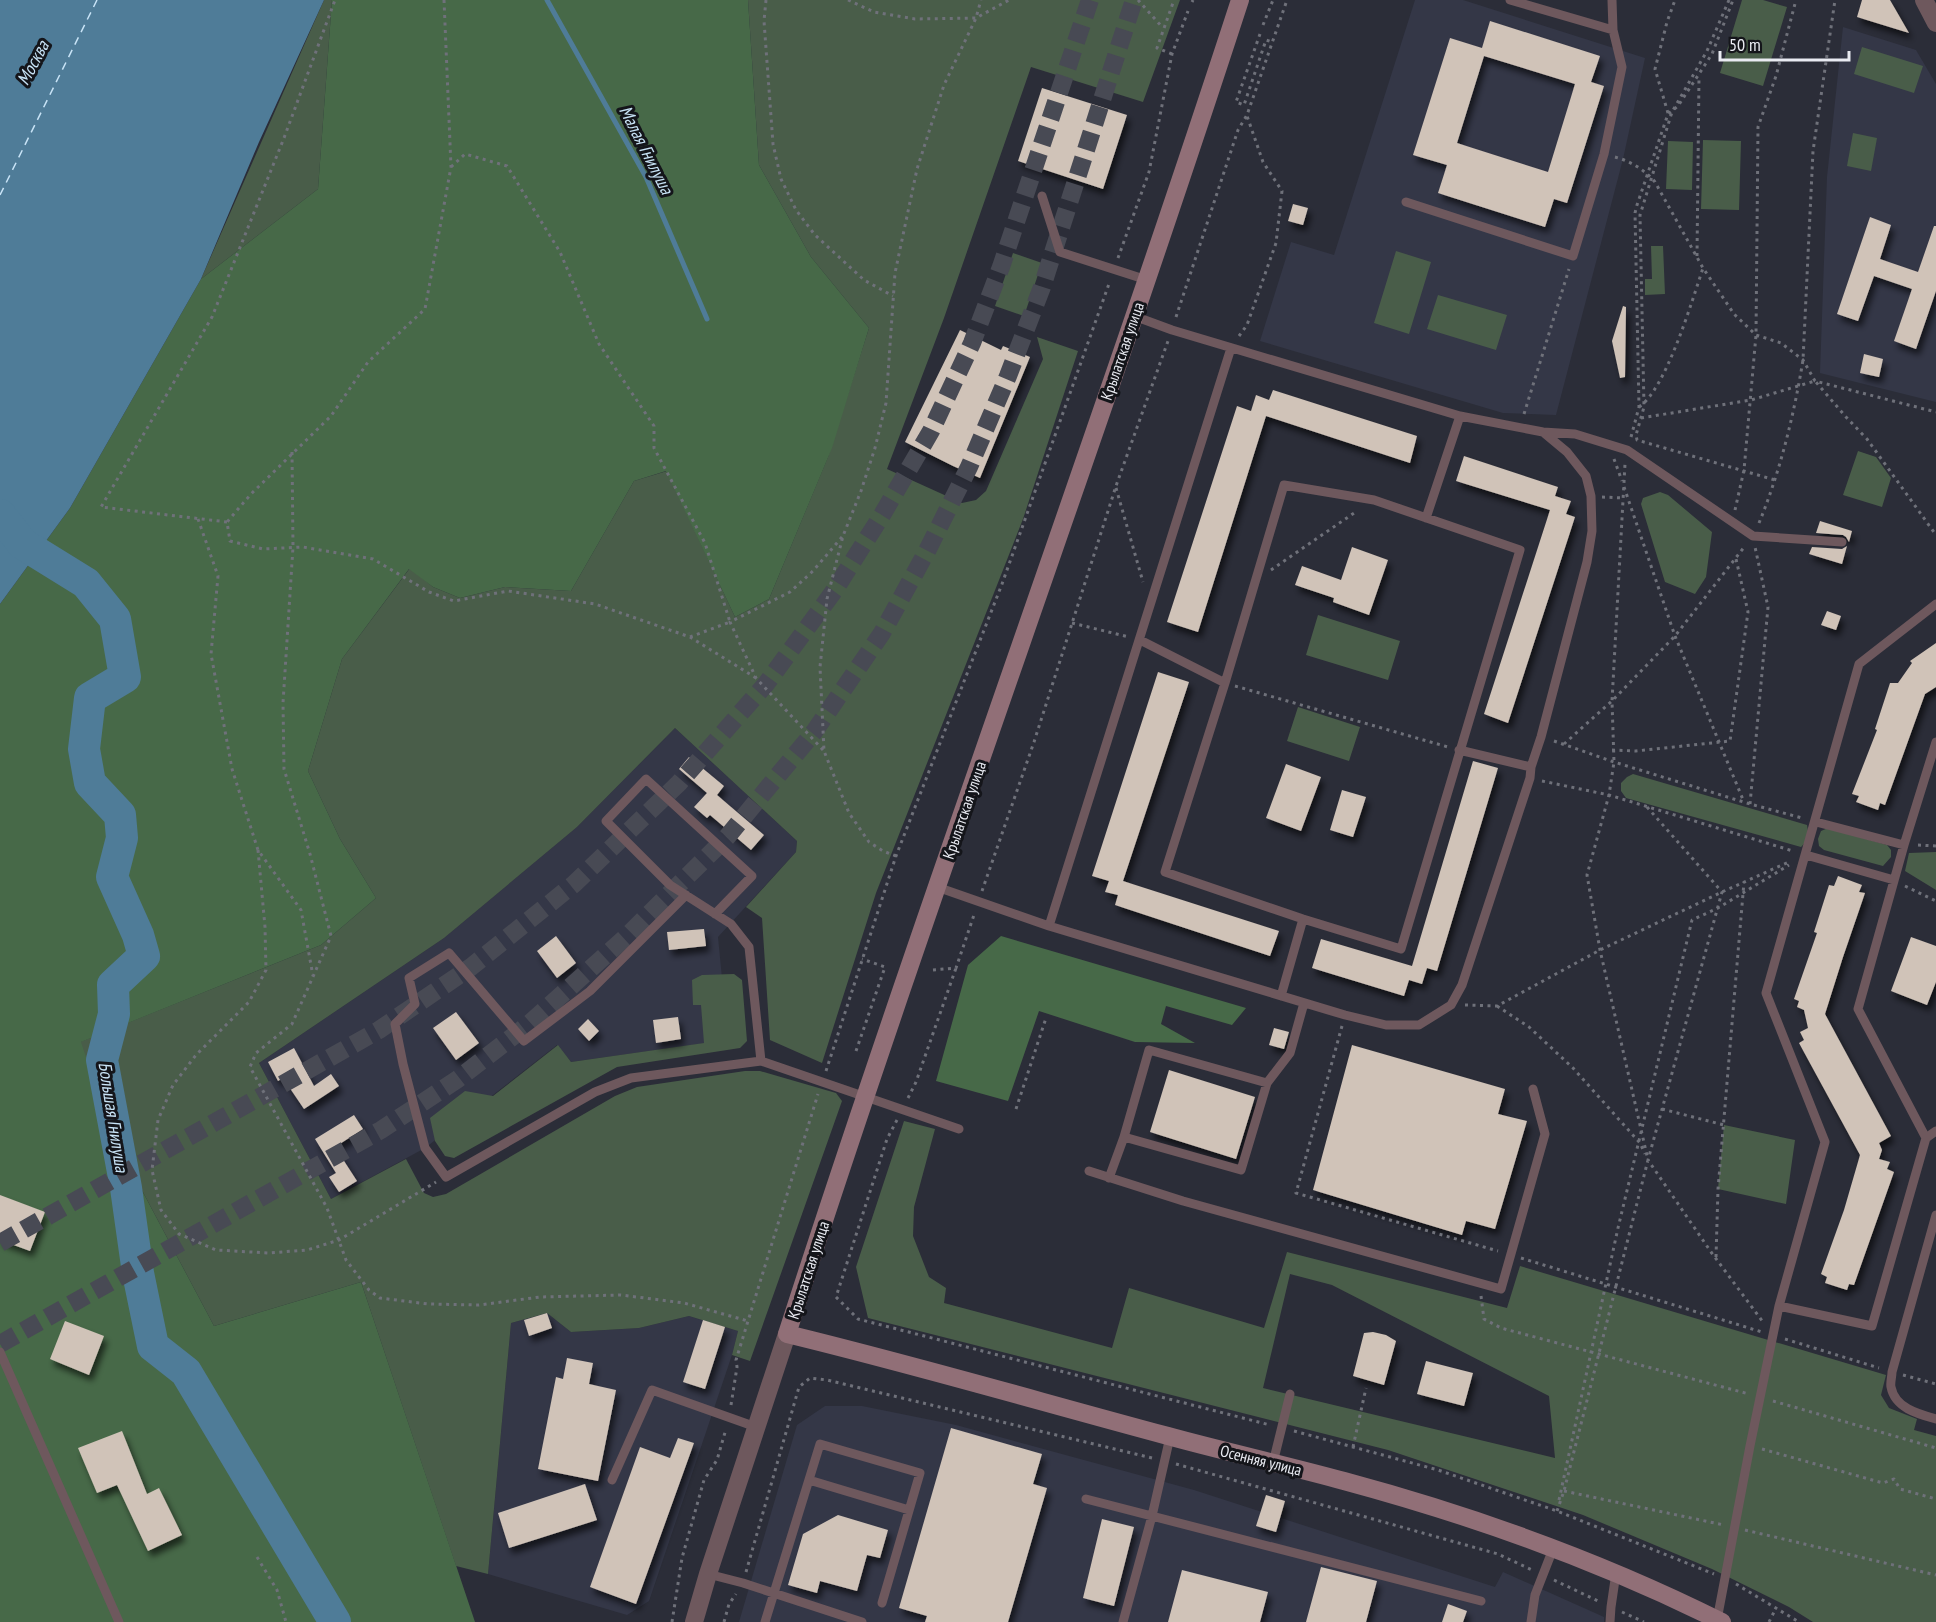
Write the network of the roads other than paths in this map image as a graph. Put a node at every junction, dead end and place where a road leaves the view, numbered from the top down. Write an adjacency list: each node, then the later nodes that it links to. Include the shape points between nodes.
1 (1240, 0): 9 (main road, Крылатская улица)
2 (1510, 0): 6 (lane)
3 (1612, 0): 6 (lane)
4 (1924, 0): 5 (street)
5 (1936, 23)
6 (1613, 30): 8 (lane, via 1622,67 1604,154 1573,256)
7 (1042, 196): 9 (lane, via 1060,252)
8 (1406, 202)
9 (1147, 280): 10 (main road, Крылатская улица)
10 (1134, 316): 11 (lane); 26 (main road, Крылатская улица)
11 (1231, 348): 12 (lane); 17 (lane)
12 (1460, 416): 13 (lane); 14 (lane)
13 (1543, 432): 15 (lane, via 1575,434 1627,450 1753,536); 21 (lane, via 1586,476 1592,531)
14 (1426, 518): 18 (lane, via 1374,500 1284,485); 20 (lane, via 1520,549)
15 (1842, 542)
16 (1936, 604): 22 (lane, via 1858,664)
17 (1140, 640): 18 (lane); 30 (lane)
18 (1225, 683): 29 (lane, via 1165,872)
19 (1936, 742): 23 (lane)
20 (1459, 750): 21 (lane); 29 (lane, via 1401,949)
21 (1531, 767): 32 (lane, via 1462,984 1451,1005 1419,1025 1386,1025)
22 (1816, 822): 23 (lane); 24 (lane)
23 (1904, 845): 25 (lane)
24 (1806, 855): 25 (lane); 44 (lane, via 1766,993 1825,1143)
25 (1894, 880): 40 (lane, via 1858,1009)
26 (937, 887): 30 (lane); 36 (main road, Крылатская улица)
27 (686, 895): 28 (lane); 28 (lane, via 669,885 606,821 646,779 752,876); 33 (lane, via 590,991 524,1041 449,953 409,978 416,1004 395,1024 426,1148 446,1177 595,1092 631,1078)
28 (715, 914): 33 (lane, via 731,924 749,948)
29 (1302, 919): 31 (lane)
30 (1049, 926): 31 (lane)
31 (1281, 996): 32 (lane)
32 (1304, 1003): 34 (lane, via 1290,1053)
33 (761, 1061): 36 (lane)
34 (1267, 1083): 39 (lane, via 1240,1170); 39 (lane, via 1149,1050)
35 (1533, 1089): 42 (lane, via 1545,1134 1501,1289)
36 (865, 1097): 37 (lane); 45 (main road, Крылатская улица)
37 (959, 1129)
38 (1936, 1131): 40 (lane)
39 (1124, 1137): 42 (lane)
40 (1926, 1138): 44 (lane, via 1872,1326)
41 (1089, 1171): 42 (lane)
42 (1109, 1178)
43 (1936, 1215): 48 (lane, via 1891,1387 1897,1401 1909,1410)
44 (1779, 1306): 63 (lane, via 1724,1578)
45 (787, 1334): 49 (street, Крылатская улица); 50 (main road, Осенняя улица)
46 (0, 1352): 64 (lane)
47 (1290, 1394): 51 (lane)
48 (1936, 1419)
49 (756, 1426): 52 (lane, via 652,1390); 59 (street, Крылатская улица)
50 (1170, 1437): 51 (main road, Осенняя улица); 56 (lane)
51 (1273, 1463): 57 (main road, Осенняя улица, via 1456,1514)
52 (612, 1480)
53 (809, 1480): 55 (lane); 55 (lane, via 820,1444 920,1473); 60 (lane)
54 (1086, 1499): 56 (lane)
55 (909, 1510): 62 (lane)
56 (1152, 1516): 61 (lane); 68 (lane)
57 (1553, 1549): 58 (main road, Осенняя улица); 69 (lane, via 1535,1595)
58 (1616, 1573): 63 (main road, Осенняя улица); 70 (lane)
59 (708, 1574): 60 (lane); 65 (street, Крылатская улица)
60 (773, 1593): 66 (lane); 67 (lane)
61 (1481, 1601)
62 (882, 1604)
63 (1720, 1621)
64 (118, 1622)
65 (694, 1622)
66 (765, 1622)
67 (862, 1622)
68 (1124, 1622)
69 (1531, 1622)
70 (1610, 1622)

